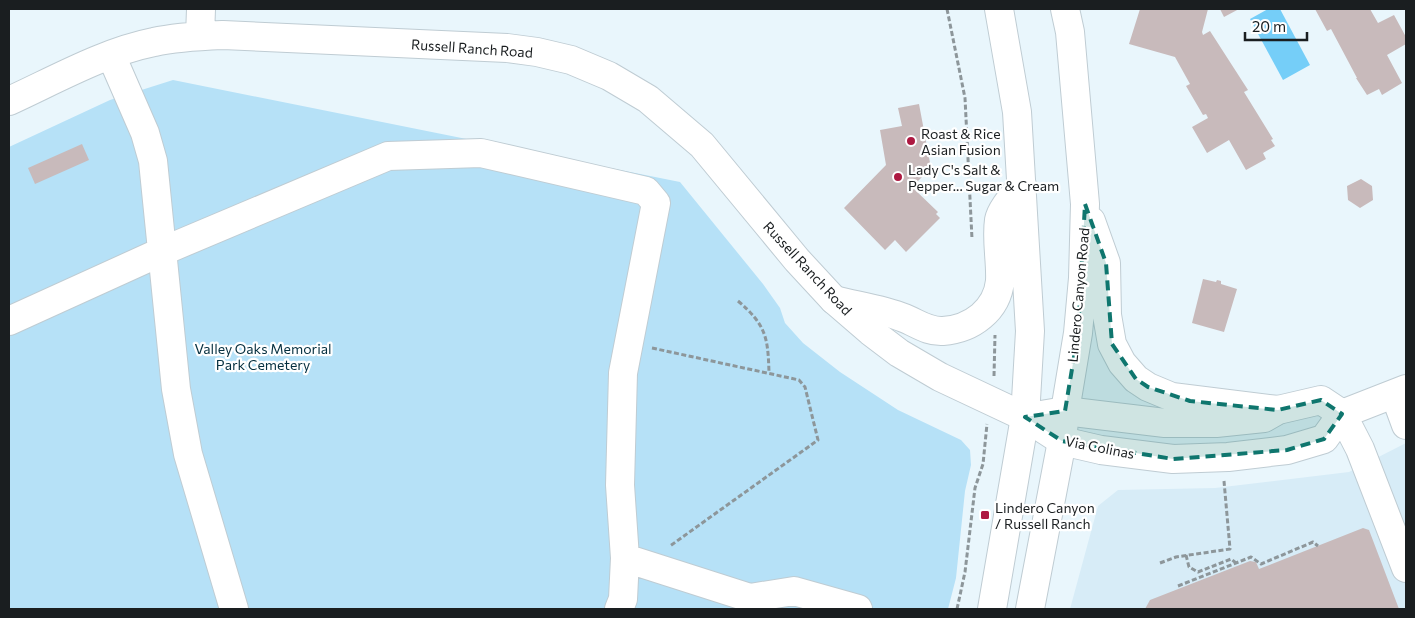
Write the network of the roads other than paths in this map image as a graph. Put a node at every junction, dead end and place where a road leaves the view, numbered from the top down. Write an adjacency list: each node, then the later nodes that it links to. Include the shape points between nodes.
1 (201, 9): 4 (street)
2 (998, 9): 7 (street, via 1017,112)
3 (1065, 9): 8 (street, Lindero Canyon Road, via 1070,32)
4 (200, 36): 5 (street, Russell Ranch Road, via 153,42); 10 (street, Russell Ranch Road, via 507,48 571,60 609,76 648,99 702,145)
5 (111, 55): 6 (street, Russell Ranch Road); 9 (street, via 145,134 153,161)
6 (9, 101)
7 (1022, 185): 10 (street, via 999,218 998,294 984,315 967,326 943,331 927,330 904,318); 16 (street, via 1030,331)
8 (1085, 204): 13 (street, via 1106,263 1107,316 1112,344 1136,379 1172,397); 14 (street, Lindero Canyon Road, via 1078,333)
9 (163, 251): 11 (street); 19 (street, via 388,156 481,154 646,191 656,203 623,373 620,485); 21 (street, via 176,389 188,454)
10 (834, 300): 16 (street, Russell Ranch Road, via 899,354 940,378)
11 (9, 321)
12 (1401, 392): 15 (street); 17 (street)
13 (1278, 410): 14 (street, Via Colinas, via 1264,418 1216,423 1165,423); 15 (street, Via Colinas, via 1321,400)
14 (1065, 411): 16 (street, Via Colinas); 18 (street, Lindero Canyon Road)
15 (1342, 414): 18 (street, Via Colinas, via 1324,439 1287,450 1228,457 1173,459 1101,450); 20 (street, via 1360,448)
16 (1025, 417): 18 (street, Via Colinas); 24 (street)
17 (1406, 425)
18 (1062, 441): 25 (street, Lindero Canyon Road)
19 (635, 561): 22 (street); 23 (street, via 750,598 794,591)
20 (1406, 568)
21 (234, 609)
22 (619, 609)
23 (858, 609)
24 (992, 609)
25 (1030, 609)

